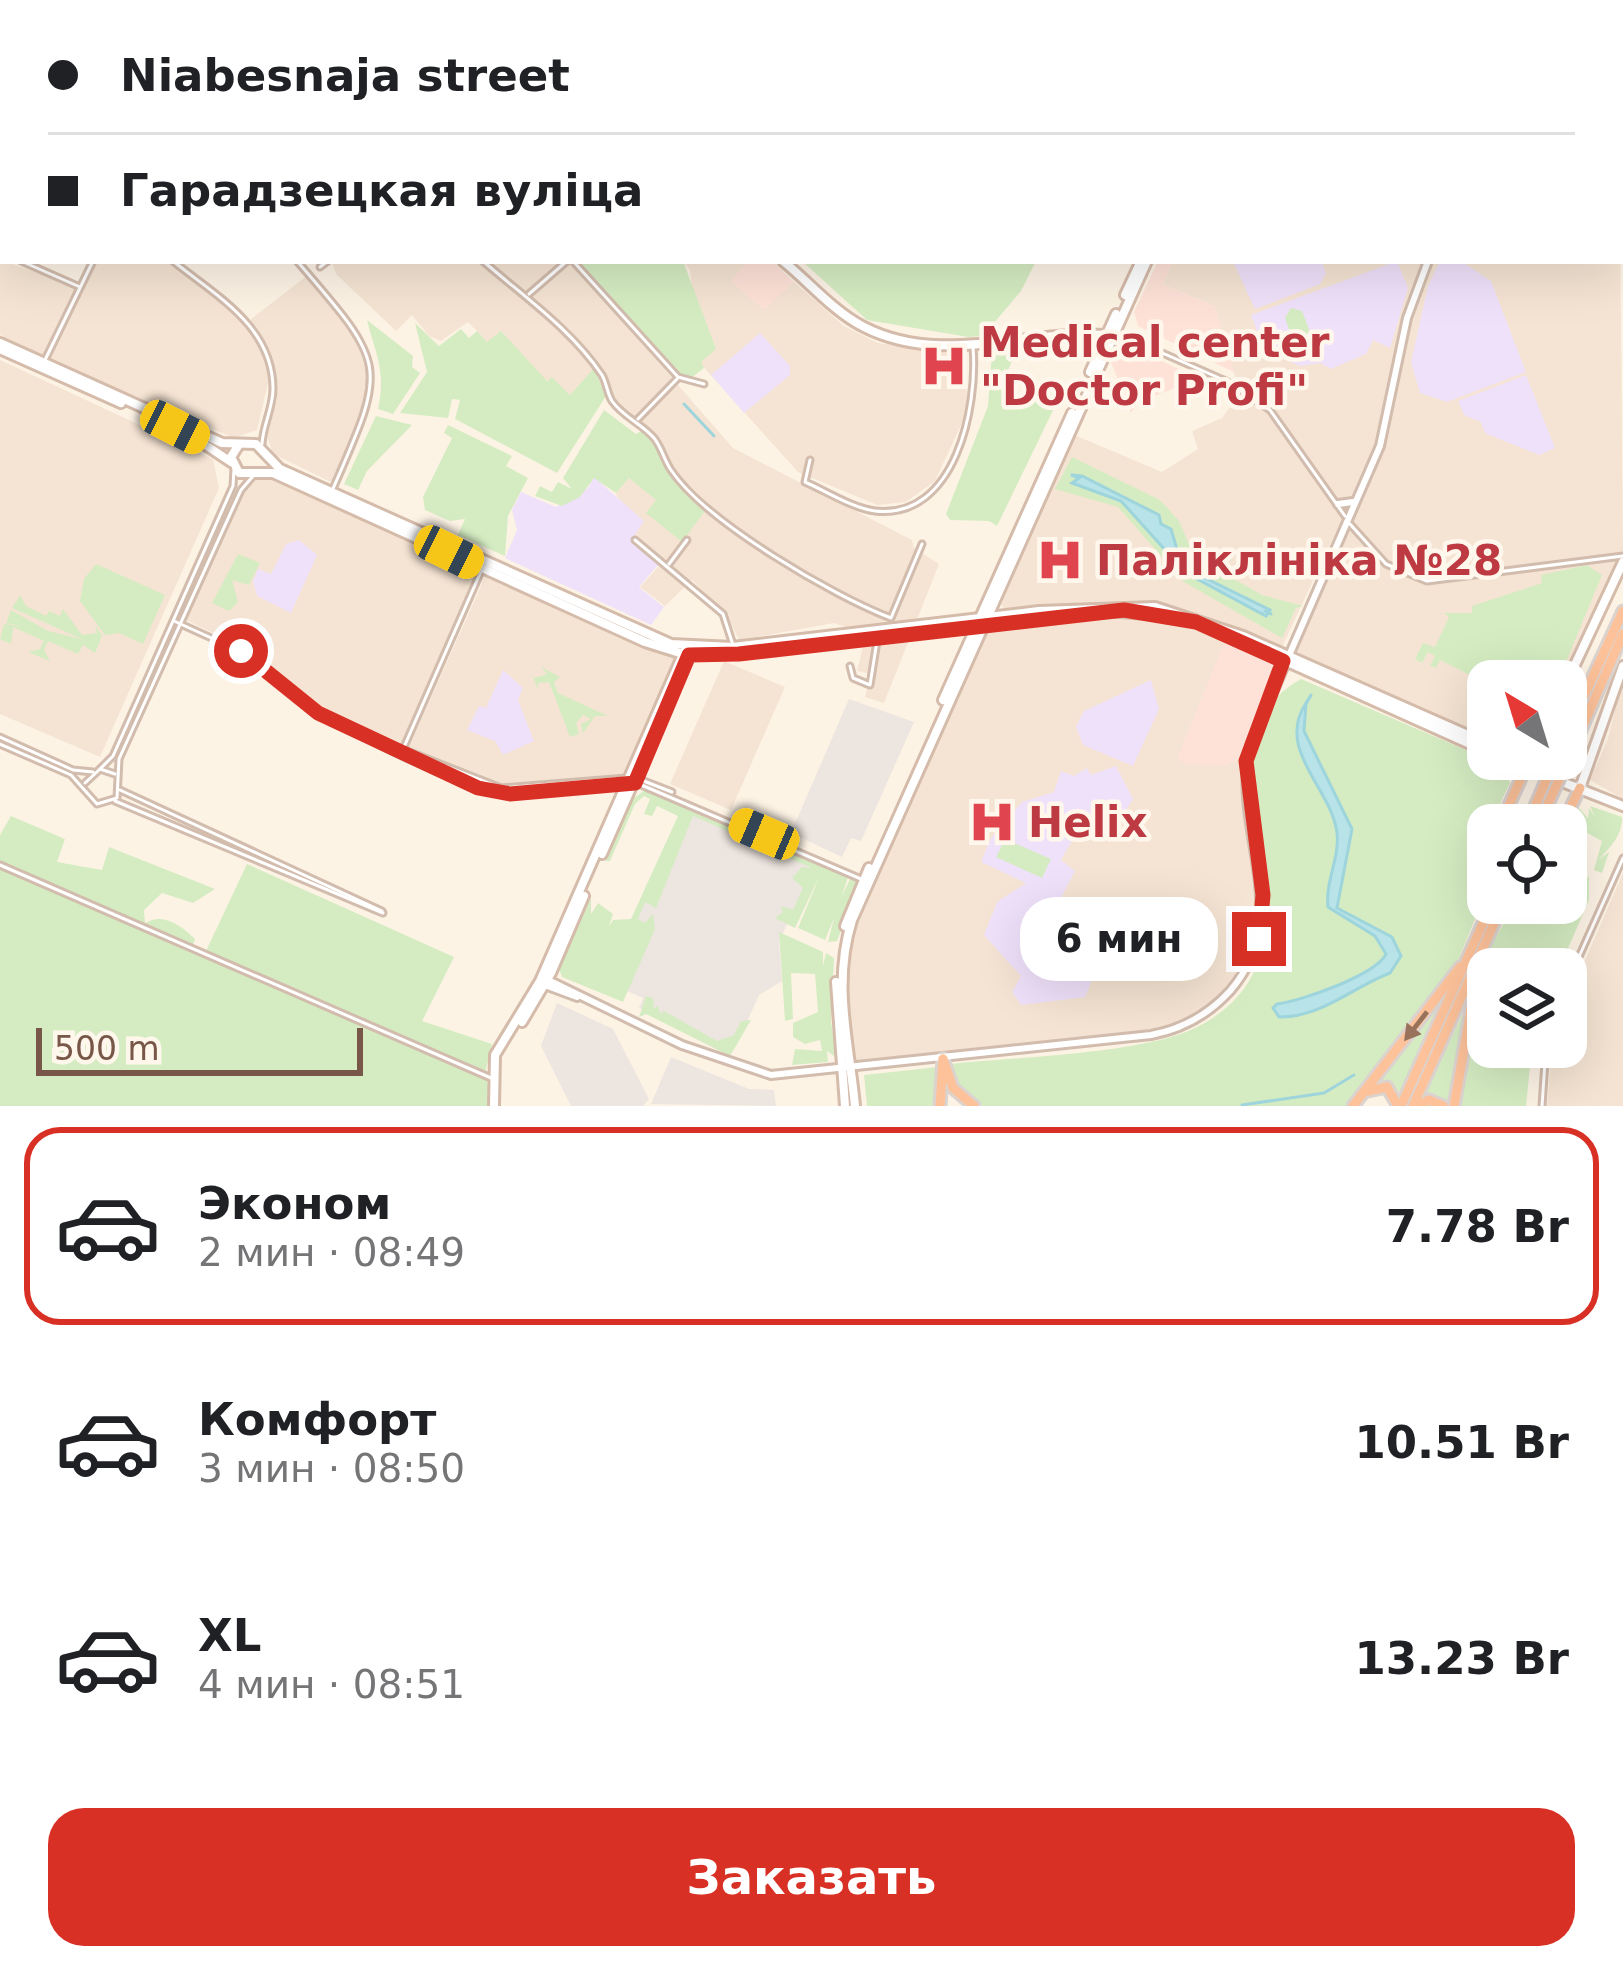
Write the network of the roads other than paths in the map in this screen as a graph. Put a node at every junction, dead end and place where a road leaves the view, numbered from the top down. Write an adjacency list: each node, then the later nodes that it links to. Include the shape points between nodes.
1 (28, 264): 13 (street)
2 (92, 264): 13 (street)
3 (177, 264): 24 (street, via 248,320 260,340 273,383)
4 (300, 264): 30 (street, via 354,329 372,376 369,408)
5 (324, 264): 12 (street)
6 (487, 264): 14 (street)
7 (566, 264): 14 (street)
8 (573, 264): 21 (street)
9 (787, 264): 18 (main road, via 866,328)
10 (1143, 264): 15 (main road)
11 (1427, 264): 31 (street, via 1380,446)
12 (320, 267)
13 (81, 287): 20 (street)
14 (528, 296): 23 (street)
15 (1110, 334): 16 (main road); 18 (main road); 19 (main road); 32 (street, via 1130,336 1249,394 1283,423); 40 (main road)
16 (1093, 338): 18 (main road); 19 (main road)
17 (0, 346): 20 (main road)
18 (973, 347): 27 (street, via 972,409 942,479 921,500 896,510 864,508 806,482)
19 (1099, 353): 44 (main road)
20 (43, 364): 25 (main road, via 222,443); 28 (main road, via 223,451)
21 (678, 377): 22 (street); 23 (street)
22 (704, 384)
23 (636, 422): 36 (street, via 694,492 829,593 891,618)
24 (262, 430): 25 (street); 26 (street)
25 (243, 443): 26 (main road); 28 (main road)
26 (263, 451): 29 (main road); 30 (main road, via 275,466)
27 (810, 460)
28 (233, 465): 29 (main road); 43 (street, via 233,486)
29 (256, 474): 38 (main road, via 273,472); 45 (street, via 241,490)
30 (331, 493): 38 (main road)
31 (1356, 500): 32 (street); 33 (street)
32 (1338, 504): 33 (street)
33 (1348, 525): 37 (street, via 1393,569 1438,582 1616,552); 55 (street)
34 (635, 540): 39 (street)
35 (687, 540): 39 (street)
36 (922, 544)
37 (1623, 559): 56 (main road)
38 (484, 566): 53 (main road); 64 (street)
39 (668, 566): 52 (street, via 725,616)
40 (995, 598): 42 (main road, via 1001,611); 44 (main road)
41 (1623, 611): 59 (highway)
42 (1017, 613): 44 (main road); 55 (main road, via 1155,608 1195,616)
43 (173, 621): 45 (street); 65 (street)
44 (981, 622): 46 (main road); 48 (main road); 54 (main road); 55 (main road, via 1150,612); 86 (main road)
45 (182, 625): 64 (street, via 245,653 326,717); 67 (street)
46 (940, 632): 49 (main road); 54 (main road, via 956,636)
47 (1623, 634): 60 (highway)
48 (824, 637): 50 (main road); 51 (main road)
49 (878, 638): 51 (main road); 57 (street, via 870,685 853,678)
50 (802, 644): 51 (main road); 52 (main road); 53 (main road)
51 (816, 645)
52 (733, 647): 53 (main road)
53 (687, 652): 70 (main road)
54 (964, 652): 86 (main road)
55 (1284, 658): 62 (main road); 94 (street, via 1246,761 1263,912 1256,949 1234,986 1204,1015 1163,1032)
56 (1577, 660)
57 (850, 666)
58 (1623, 666): 73 (main road)
59 (1587, 689)
60 (1587, 707)
61 (0, 737): 66 (street)
62 (1467, 739)
63 (0, 744): 72 (street)
64 (402, 752): 75 (street, via 486,790)
65 (100, 769): 66 (street); 67 (street)
66 (93, 772): 72 (street)
67 (117, 775): 74 (street)
68 (1552, 780): 76 (highway, bridge)
69 (1564, 780): 73 (main road)
70 (632, 781): 71 (street); 75 (street); 77 (main road); 86 (street); 92 (main road)
71 (611, 785): 75 (street); 77 (main road)
72 (85, 787): 78 (street, via 97,804)
73 (1580, 788): 81 (highway); 82 (main road)
74 (121, 790): 78 (street); 83 (street)
75 (532, 790)
76 (1544, 799): 79 (highway); 80 (highway)
77 (620, 800): 92 (main road)
78 (113, 802): 83 (street)
79 (1541, 804)
80 (1543, 804)
81 (1572, 804)
82 (1623, 806)
83 (243, 850): 87 (street)
84 (1623, 858): 88 (street)
85 (0, 865): 97 (street)
86 (866, 881): 96 (main road, via 837,958)
87 (382, 910)
88 (1583, 948)
89 (1467, 964): 98 (highway, one-way to 98)
90 (1467, 972): 104 (highway)
91 (1467, 977): 105 (highway)
92 (544, 982): 96 (street, via 751,1072); 97 (main road, via 504,1039)
93 (1467, 1022): 107 (highway)
94 (944, 1059): 96 (street); 102 (highway); 103 (highway, via 953,1088)
95 (1545, 1068): 108 (street)
96 (846, 1070): 100 (main road); 101 (main road)
97 (490, 1078): 99 (main road)
98 (1354, 1105): 104 (highway, via 1384,1085)
99 (494, 1106)
100 (845, 1106)
101 (855, 1106)
102 (940, 1106)
103 (974, 1106)
104 (1400, 1106)
105 (1415, 1106): 106 (highway)
106 (1443, 1106)
107 (1454, 1106)
108 (1542, 1106)

